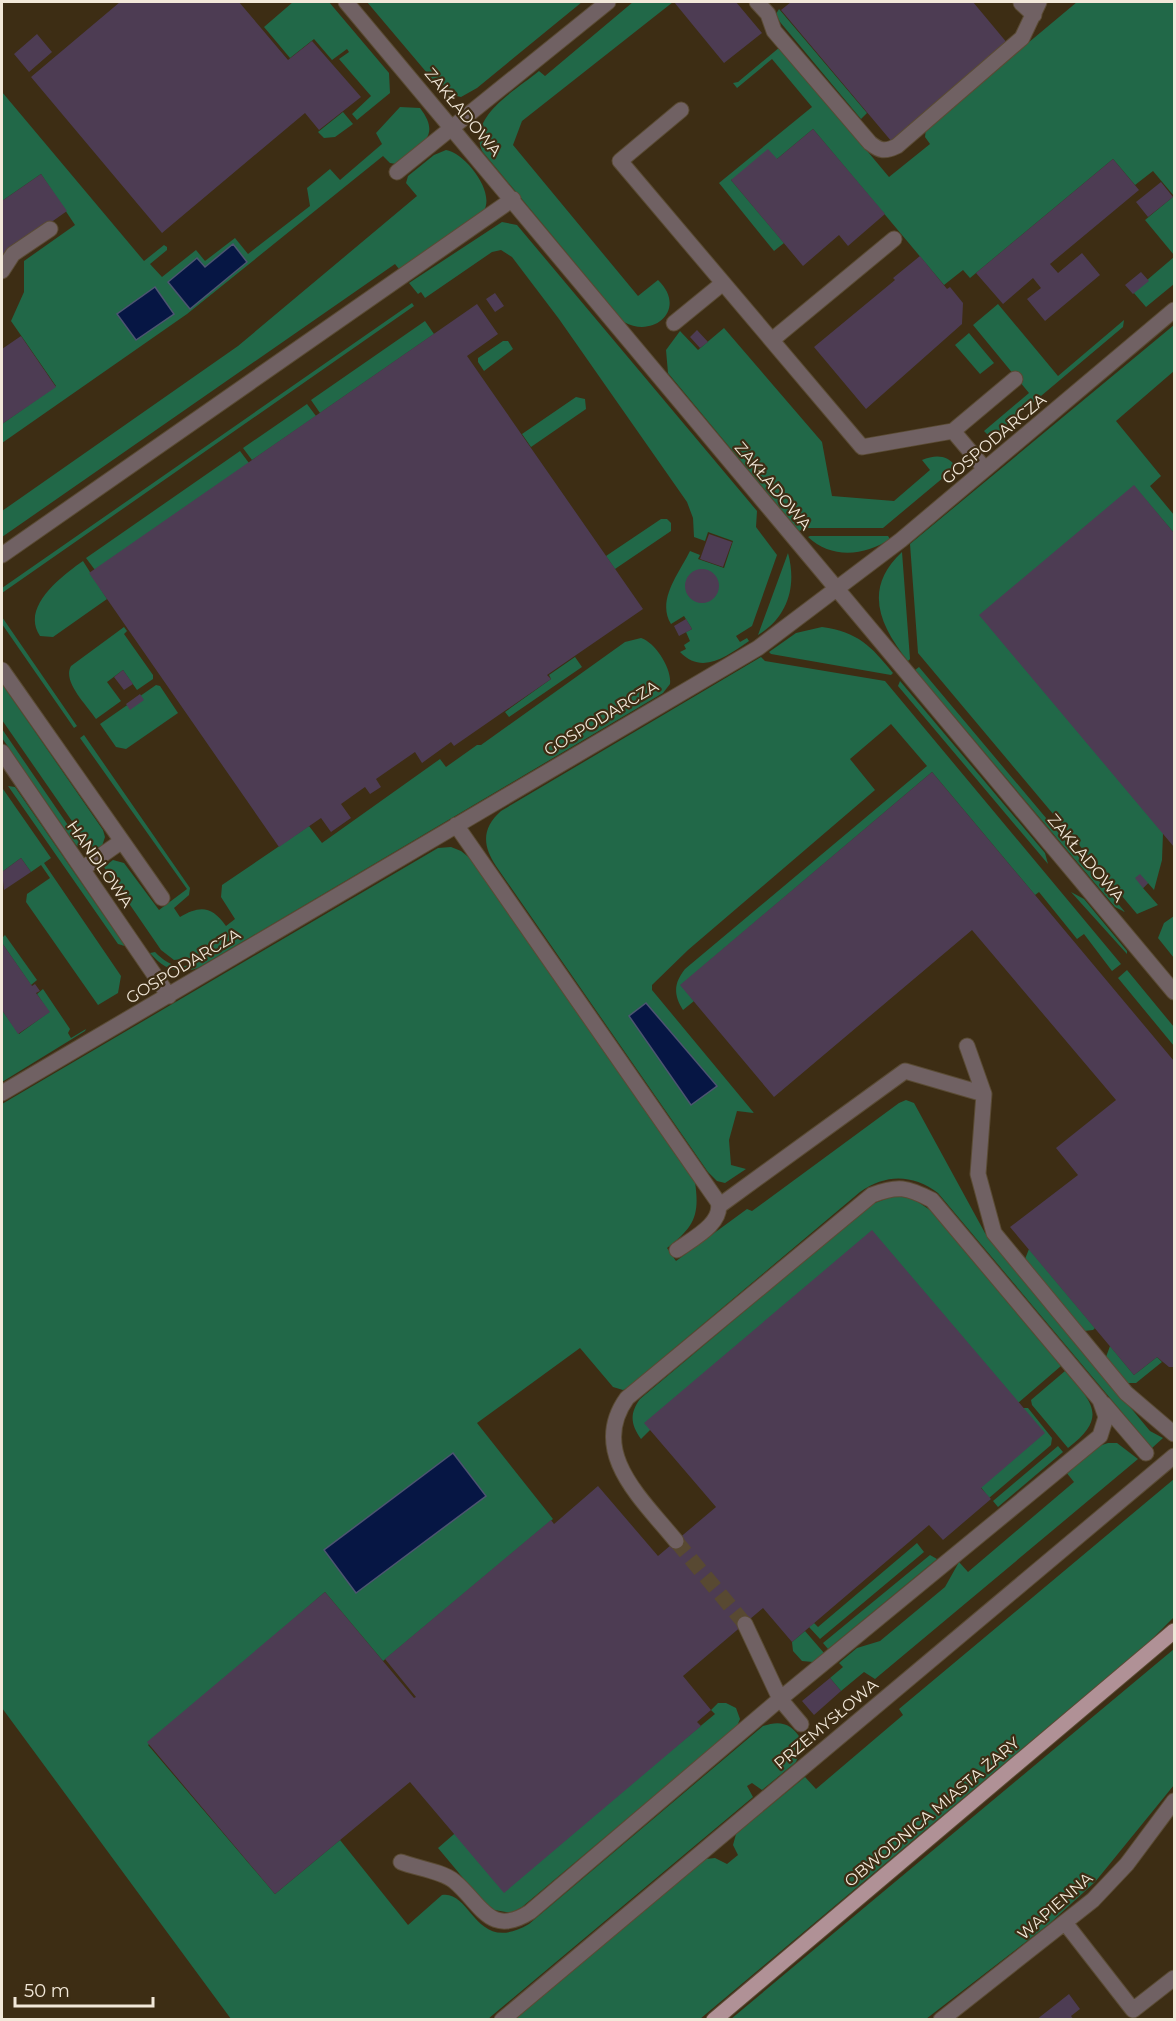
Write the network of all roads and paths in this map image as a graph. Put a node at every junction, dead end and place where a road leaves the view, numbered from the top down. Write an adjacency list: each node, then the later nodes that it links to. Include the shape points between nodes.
1 (346, 2): 7 (street, ZAKŁADOWA)
2 (608, 2): 7 (street)
3 (757, 2): 5 (street, via 768,14 774,32 862,135 878,150 887,151 1022,38)
4 (1021, 3): 5 (street)
5 (1037, 8)
6 (681, 110): 13 (street, via 620,161)
7 (453, 127): 8 (street); 9 (street, ZAKŁADOWA)
8 (397, 172)
9 (513, 199): 20 (street); 21 (street, ZAKŁADOWA)
10 (50, 229): 12 (street, via 14,254)
11 (894, 239): 16 (street)
12 (2, 271)
13 (723, 283): 15 (street); 16 (street)
14 (1174, 310): 19 (street, GOSPODARCZA)
15 (674, 323)
16 (772, 340): 18 (street, via 862,447)
17 (1015, 379): 18 (street)
18 (953, 431): 19 (street)
19 (985, 469): 21 (street, GOSPODARCZA)
20 (2, 555)
21 (837, 590): 24 (street, GOSPODARCZA, via 758,648); 28 (street, ZAKŁADOWA)
22 (2, 669): 25 (street)
23 (2, 752): 26 (street, HANDLOWA)
24 (456, 825): 29 (street, GOSPODARCZA); 33 (street)
25 (122, 841): 26 (street); 27 (street)
26 (82, 869): 29 (street, HANDLOWA)
27 (162, 898)
28 (1174, 992)
29 (170, 996): 31 (street, GOSPODARCZA)
30 (967, 1046): 32 (street)
31 (2, 1093)
32 (984, 1094): 33 (street, via 905,1071); 36 (street, via 978,1174 994,1233 1126,1393)
33 (719, 1206): 34 (street, via 716,1220)
34 (677, 1250)
35 (1100, 1400): 37 (street); 39 (street, via 932,1200 912,1190 893,1187 872,1195 627,1398 616,1414 612,1434 618,1461 630,1484); 42 (street, via 1106,1417 1100,1436)
36 (1174, 1434)
37 (1146, 1453)
38 (1174, 1456): 48 (street, PRZEMYSŁOWA)
39 (676, 1541)
40 (745, 1624): 42 (street)
41 (1174, 1631): 49 (main road, OBWODNICA MIASTA ŻARY)
42 (780, 1699): 43 (street); 45 (street, via 515,1921 501,1922 482,1913 453,1880)
43 (801, 1724)
44 (1172, 1809): 46 (street, WAPIENNA, via 1127,1864)
45 (401, 1862)
46 (1066, 1924): 47 (street, via 1133,2010); 50 (street, WAPIENNA)
47 (1174, 1978)
48 (502, 2019)
49 (714, 2019)
50 (941, 2019)

